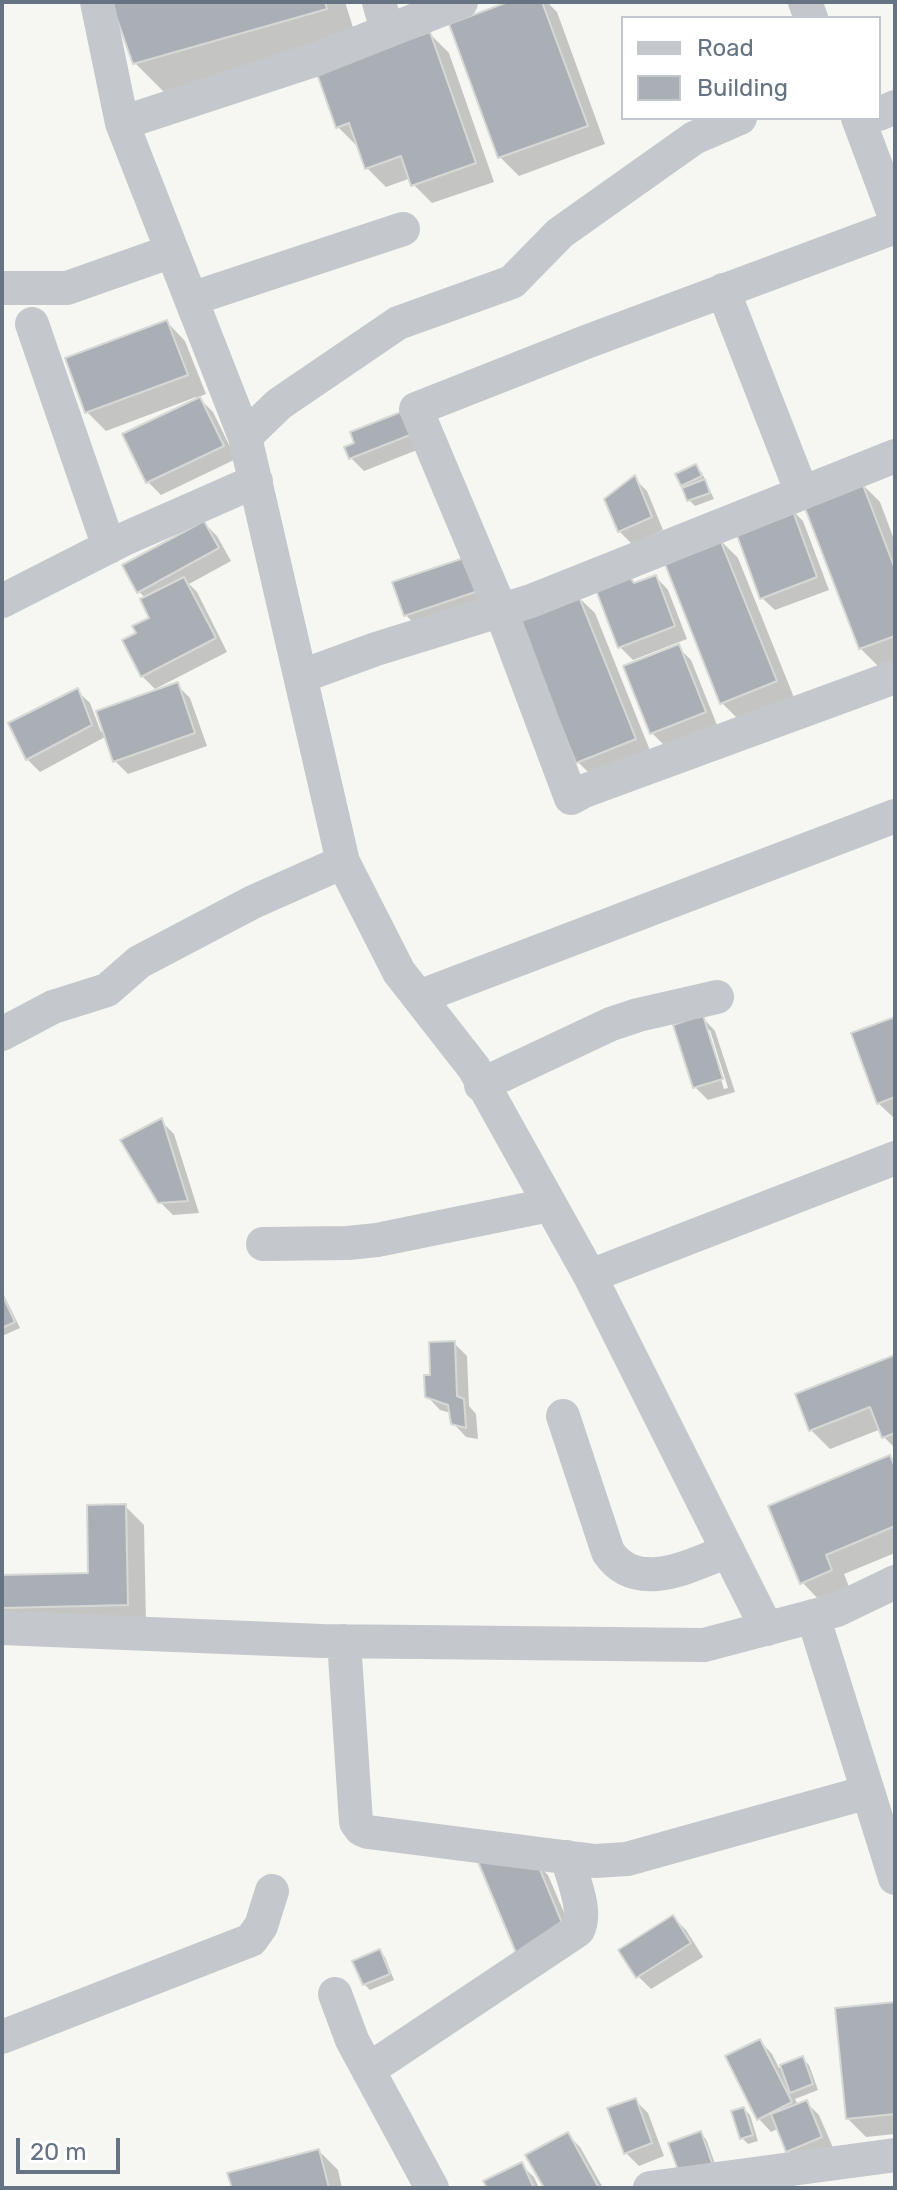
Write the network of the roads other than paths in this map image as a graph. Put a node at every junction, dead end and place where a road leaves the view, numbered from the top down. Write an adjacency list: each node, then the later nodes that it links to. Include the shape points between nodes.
1 (97, 2): 6 (street)
2 (461, 2): 3 (street)
3 (383, 17): 6 (street, via 317,59)
4 (735, 120): 15 (street, via 694,138 560,233 512,282 398,323 279,404)
5 (868, 120): 7 (street)
6 (122, 123): 10 (street)
7 (895, 217)
8 (895, 227): 12 (street)
9 (403, 229): 13 (street)
10 (172, 251): 11 (street, via 67,288); 13 (street)
11 (2, 288)
12 (723, 290): 18 (street); 21 (street, via 416,409)
13 (191, 299): 15 (street)
14 (32, 324): 19 (street)
15 (245, 437): 17 (street)
16 (895, 456): 18 (street)
17 (256, 481): 19 (street); 22 (street)
18 (802, 493): 21 (street)
19 (109, 547): 20 (street)
20 (2, 601)
21 (501, 611): 22 (street); 23 (street, via 571,798)
22 (302, 676): 25 (street)
23 (895, 677)
24 (895, 816): 26 (street)
25 (343, 862): 26 (street, via 399,972); 28 (street, via 139,962 107,990 53,1007)
26 (419, 997): 29 (street, via 474,1068)
27 (717, 997): 29 (street, via 611,1024)
28 (2, 1034)
29 (481, 1085): 31 (street)
30 (891, 1171): 33 (street)
31 (549, 1205): 32 (street, via 377,1240); 33 (street)
32 (263, 1244)
33 (590, 1276): 35 (street)
34 (563, 1416): 35 (street, via 608,1552 620,1566 663,1574)
35 (728, 1551): 39 (street)
36 (895, 1582): 37 (street)
37 (813, 1616): 39 (street); 41 (street)
38 (2, 1628): 40 (street)
39 (767, 1629): 40 (street, via 704,1645)
40 (344, 1641): 42 (street, via 356,1822 361,1829)
41 (868, 1792): 42 (street, via 627,1859); 43 (street)
42 (567, 1857): 47 (street, via 581,1912 578,1930)
43 (895, 1878)
44 (272, 1891): 46 (street, via 251,1940)
45 (335, 1994): 47 (street)
46 (2, 2037)
47 (368, 2070): 49 (street)
48 (895, 2155): 50 (street)
49 (432, 2188)
50 (650, 2188)

